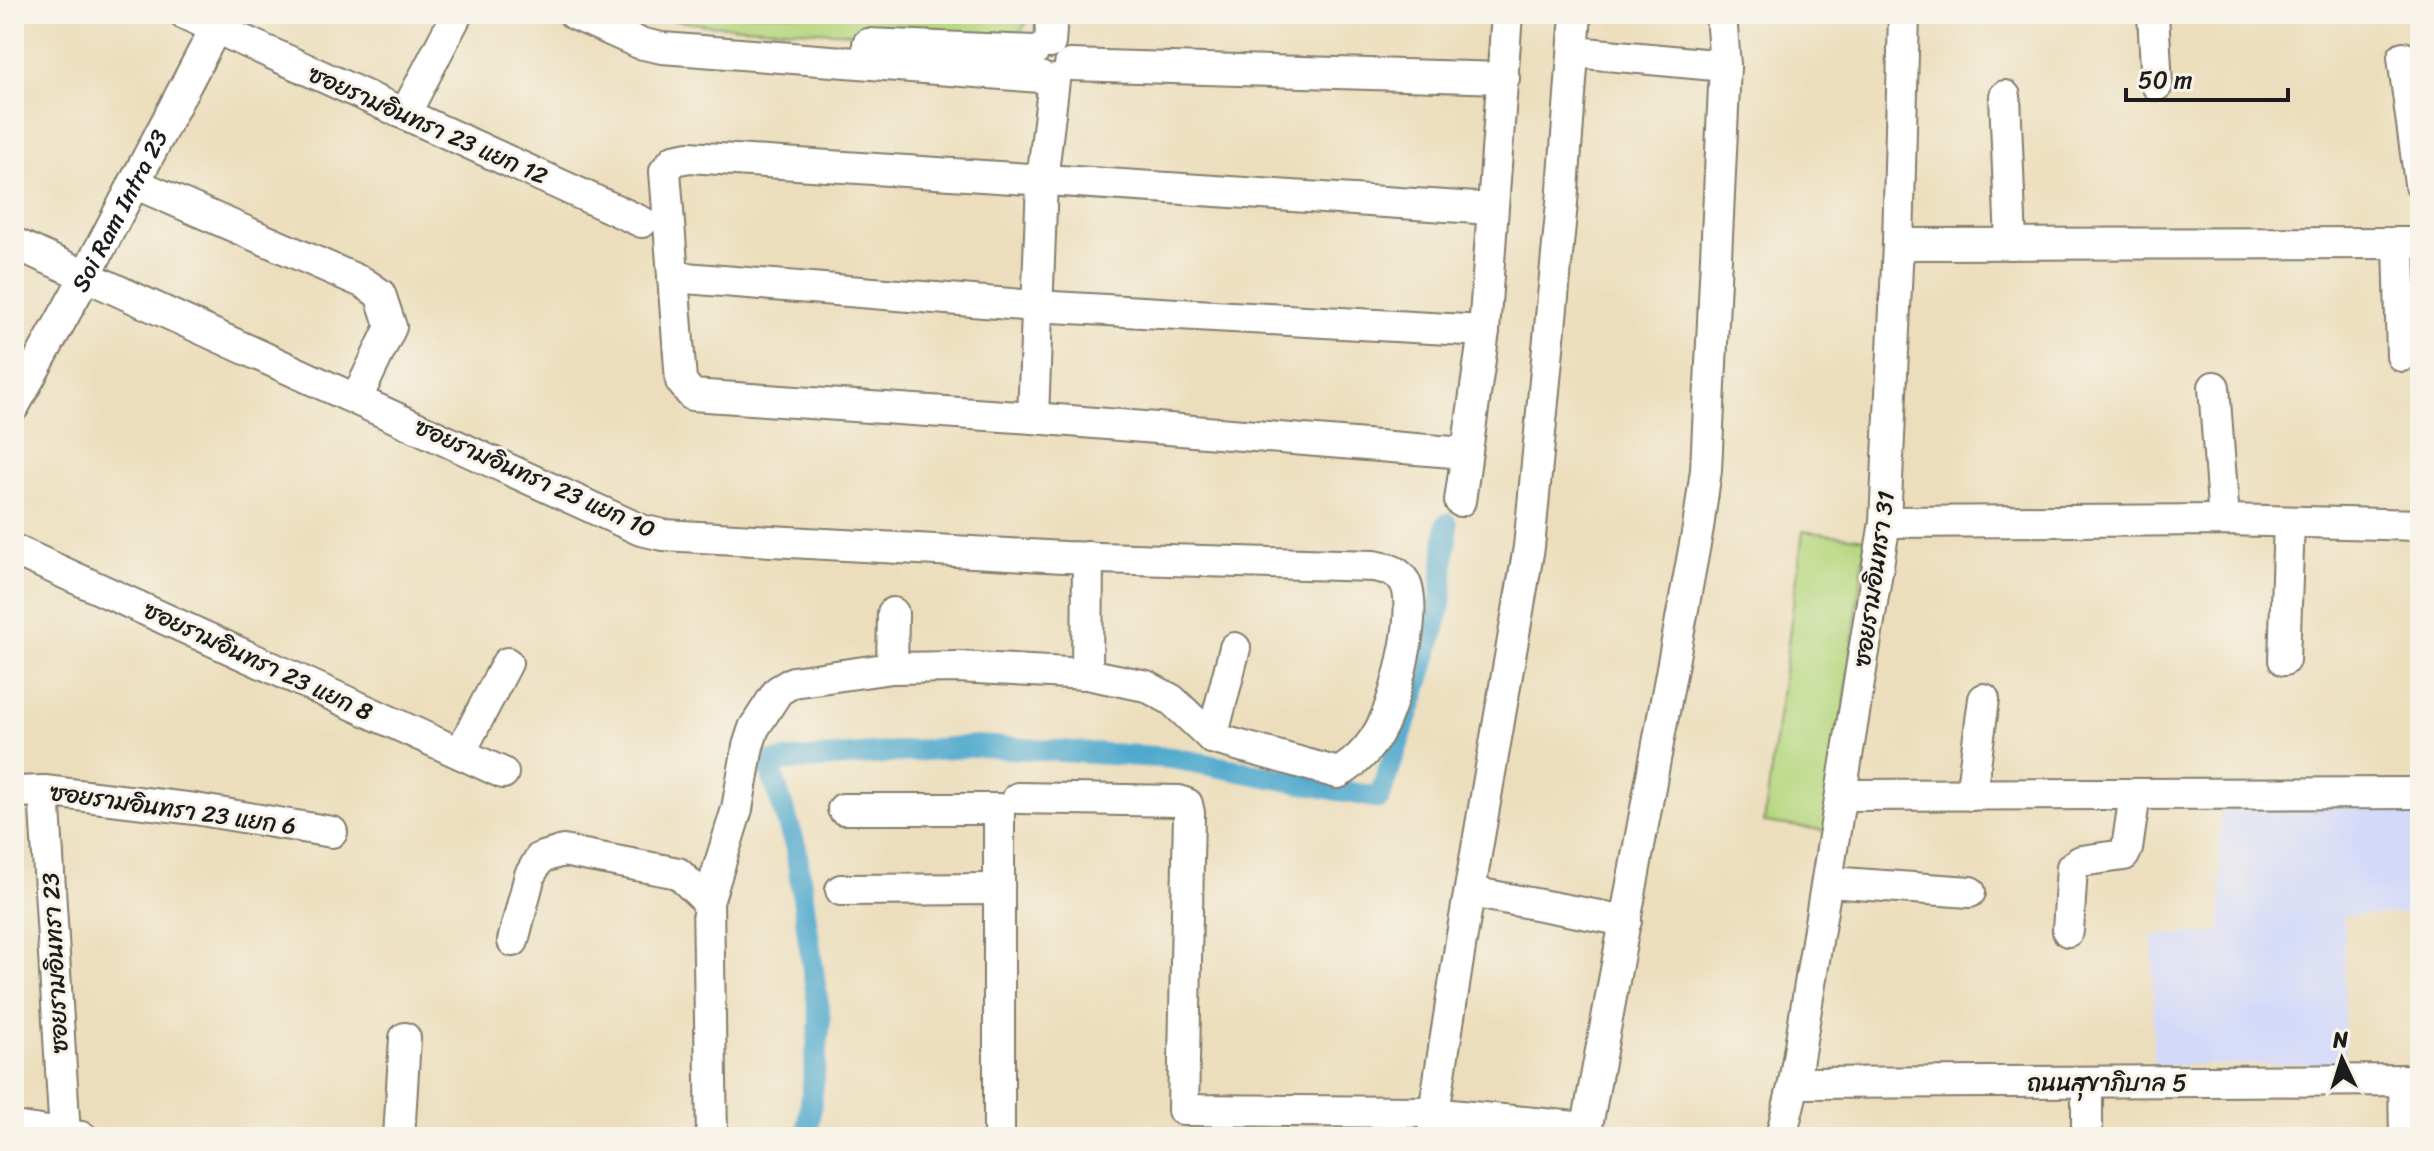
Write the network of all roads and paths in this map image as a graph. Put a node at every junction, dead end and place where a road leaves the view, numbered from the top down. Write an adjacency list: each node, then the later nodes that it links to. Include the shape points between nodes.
1 (185, 14): 10 (street, ซอยรามอินทรา 23 แยก 12)
2 (457, 14): 18 (street)
3 (574, 14): 12 (street, via 662,48)
4 (609, 14): 12 (street, via 668,33)
5 (1507, 14): 15 (street)
6 (1576, 14): 11 (street)
7 (1721, 14): 14 (street)
8 (1904, 14): 26 (street, ซอยรามอินทรา 31)
9 (2153, 14): 16 (street)
10 (219, 21): 18 (street, ซอยรามอินทรา 23 แยก 12); 20 (street, Soi Ram Intra 23)
11 (1575, 52): 14 (street); 67 (street, via 1529,547)
12 (1050, 55): 15 (street); 19 (street)
13 (2403, 57): 21 (street)
14 (1725, 66): 70 (street, via 1706,470)
15 (1504, 78): 22 (street)
16 (2157, 85)
17 (2005, 96): 27 (street)
18 (405, 114): 23 (street, ซอยรามอินทรา 23 แยก 12)
19 (1042, 181): 22 (street); 29 (street, via 674,160 665,171); 30 (street)
20 (134, 183): 28 (street, Soi Ram Intra 23); 34 (street, via 380,294 391,327)
21 (2420, 183)
22 (1492, 209): 31 (street)
23 (642, 222)
24 (14, 243): 28 (street, ซอยรามอินทรา 23 แยก 10)
25 (2410, 243): 27 (street); 32 (street)
26 (1898, 244): 27 (street); 40 (street, ซอยรามอินทรา 31)
27 (2011, 244)
28 (85, 277): 34 (street, ซอยรามอินทรา 23 แยก 10); 35 (street, Soi Ram Intra 23)
29 (673, 277): 30 (street); 36 (street, via 681,381 692,395)
30 (1035, 306): 31 (street); 36 (street)
31 (1484, 331): 37 (street)
32 (2402, 356)
33 (2214, 387): 39 (street)
34 (357, 398): 44 (street, ซอยรามอินทรา 23 แยก 10, via 641,530 663,535)
35 (14, 406)
36 (1033, 418): 37 (street)
37 (1465, 453): 38 (street)
38 (1460, 501)
39 (2224, 520): 40 (street); 41 (street)
40 (1885, 522): 59 (street, ซอยรามอินทรา 31)
41 (2289, 522): 42 (street); 47 (street)
42 (2420, 525)
43 (14, 550): 53 (street, ซอยรามอินทรา 23 แยก 8)
44 (1076, 557): 50 (street); 52 (street, ซอยรามอินทรา 23 แยก 10, via 1374,566 1402,578 1411,594 1405,652 1386,719 1352,766 1338,773)
45 (893, 613): 49 (street)
46 (1235, 648): 52 (street)
47 (2284, 660)
48 (507, 663): 53 (street)
49 (892, 668): 50 (street); 69 (street, via 793,682 778,691 748,746 737,809)
50 (1087, 674): 52 (street, via 1146,686 1172,700)
51 (1984, 699): 60 (street)
52 (1212, 738)
53 (460, 753): 54 (street, ซอยรามอินทรา 23 แยก 8)
54 (503, 773)
55 (44, 791): 56 (street, ซอยรามอินทรา 23 แยก 6); 63 (street, ซอยรามอินทรา 23 แยก 6); 81 (street, ซอยรามอินทรา 23)
56 (14, 792)
57 (2420, 793): 58 (street)
58 (2135, 794): 60 (street); 71 (street, via 2124,855 2072,867)
59 (1842, 795): 60 (street); 64 (street, ซอยรามอินทรา 31)
60 (1971, 795)
61 (1018, 798): 77 (street, via 1187,804 1183,1110)
62 (843, 809): 65 (street, via 999,809)
63 (332, 832)
64 (1828, 882): 68 (street); 75 (street, ซอยรามอินทรา 31)
65 (999, 889): 66 (street); 84 (street)
66 (841, 890)
67 (1471, 892): 70 (street); 78 (street)
68 (1970, 892)
69 (708, 902): 72 (street, via 678,873 563,851 540,858 530,875); 83 (street)
70 (1626, 921): 80 (street)
71 (2068, 931)
72 (513, 941)
73 (405, 1038): 82 (street)
74 (2412, 1080): 76 (street, ถนนสุขาภิบาล 5); 87 (street)
75 (1794, 1083): 76 (street, ถนนสุขาภิบาล 5); 85 (street, ซอยรามอินทรา 31)
76 (2087, 1083): 86 (street)
77 (1299, 1124): 78 (street)
78 (1434, 1125): 80 (street)
79 (14, 1127): 81 (street)
80 (1585, 1133)
81 (74, 1136)
82 (399, 1137)
83 (712, 1137)
84 (999, 1137)
85 (1781, 1137)
86 (2087, 1137)
87 (2405, 1137)

